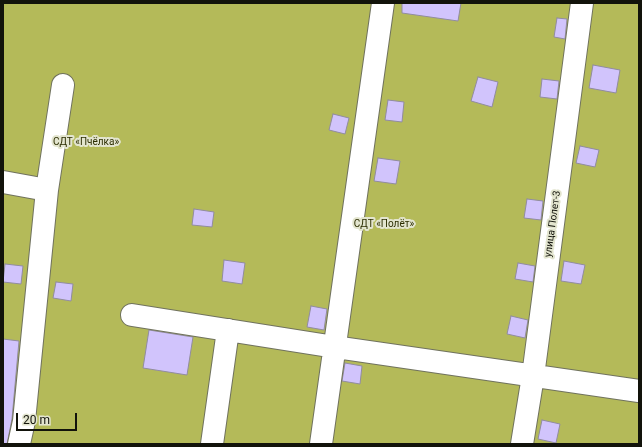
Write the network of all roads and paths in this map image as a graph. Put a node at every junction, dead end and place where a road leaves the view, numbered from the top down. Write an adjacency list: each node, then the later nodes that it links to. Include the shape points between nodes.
1 (383, 3): 8 (street)
2 (582, 3): 9 (street, улица Полет-3)
3 (63, 85): 5 (street)
4 (3, 182): 5 (street)
5 (47, 190): 11 (street, via 24,421)
6 (132, 315): 7 (street)
7 (228, 330): 8 (street); 12 (street)
8 (335, 347): 9 (street); 13 (street)
9 (533, 376): 10 (street); 14 (street, улица Полет-3)
10 (639, 391)
11 (18, 444)
12 (212, 444)
13 (321, 444)
14 (522, 444)

